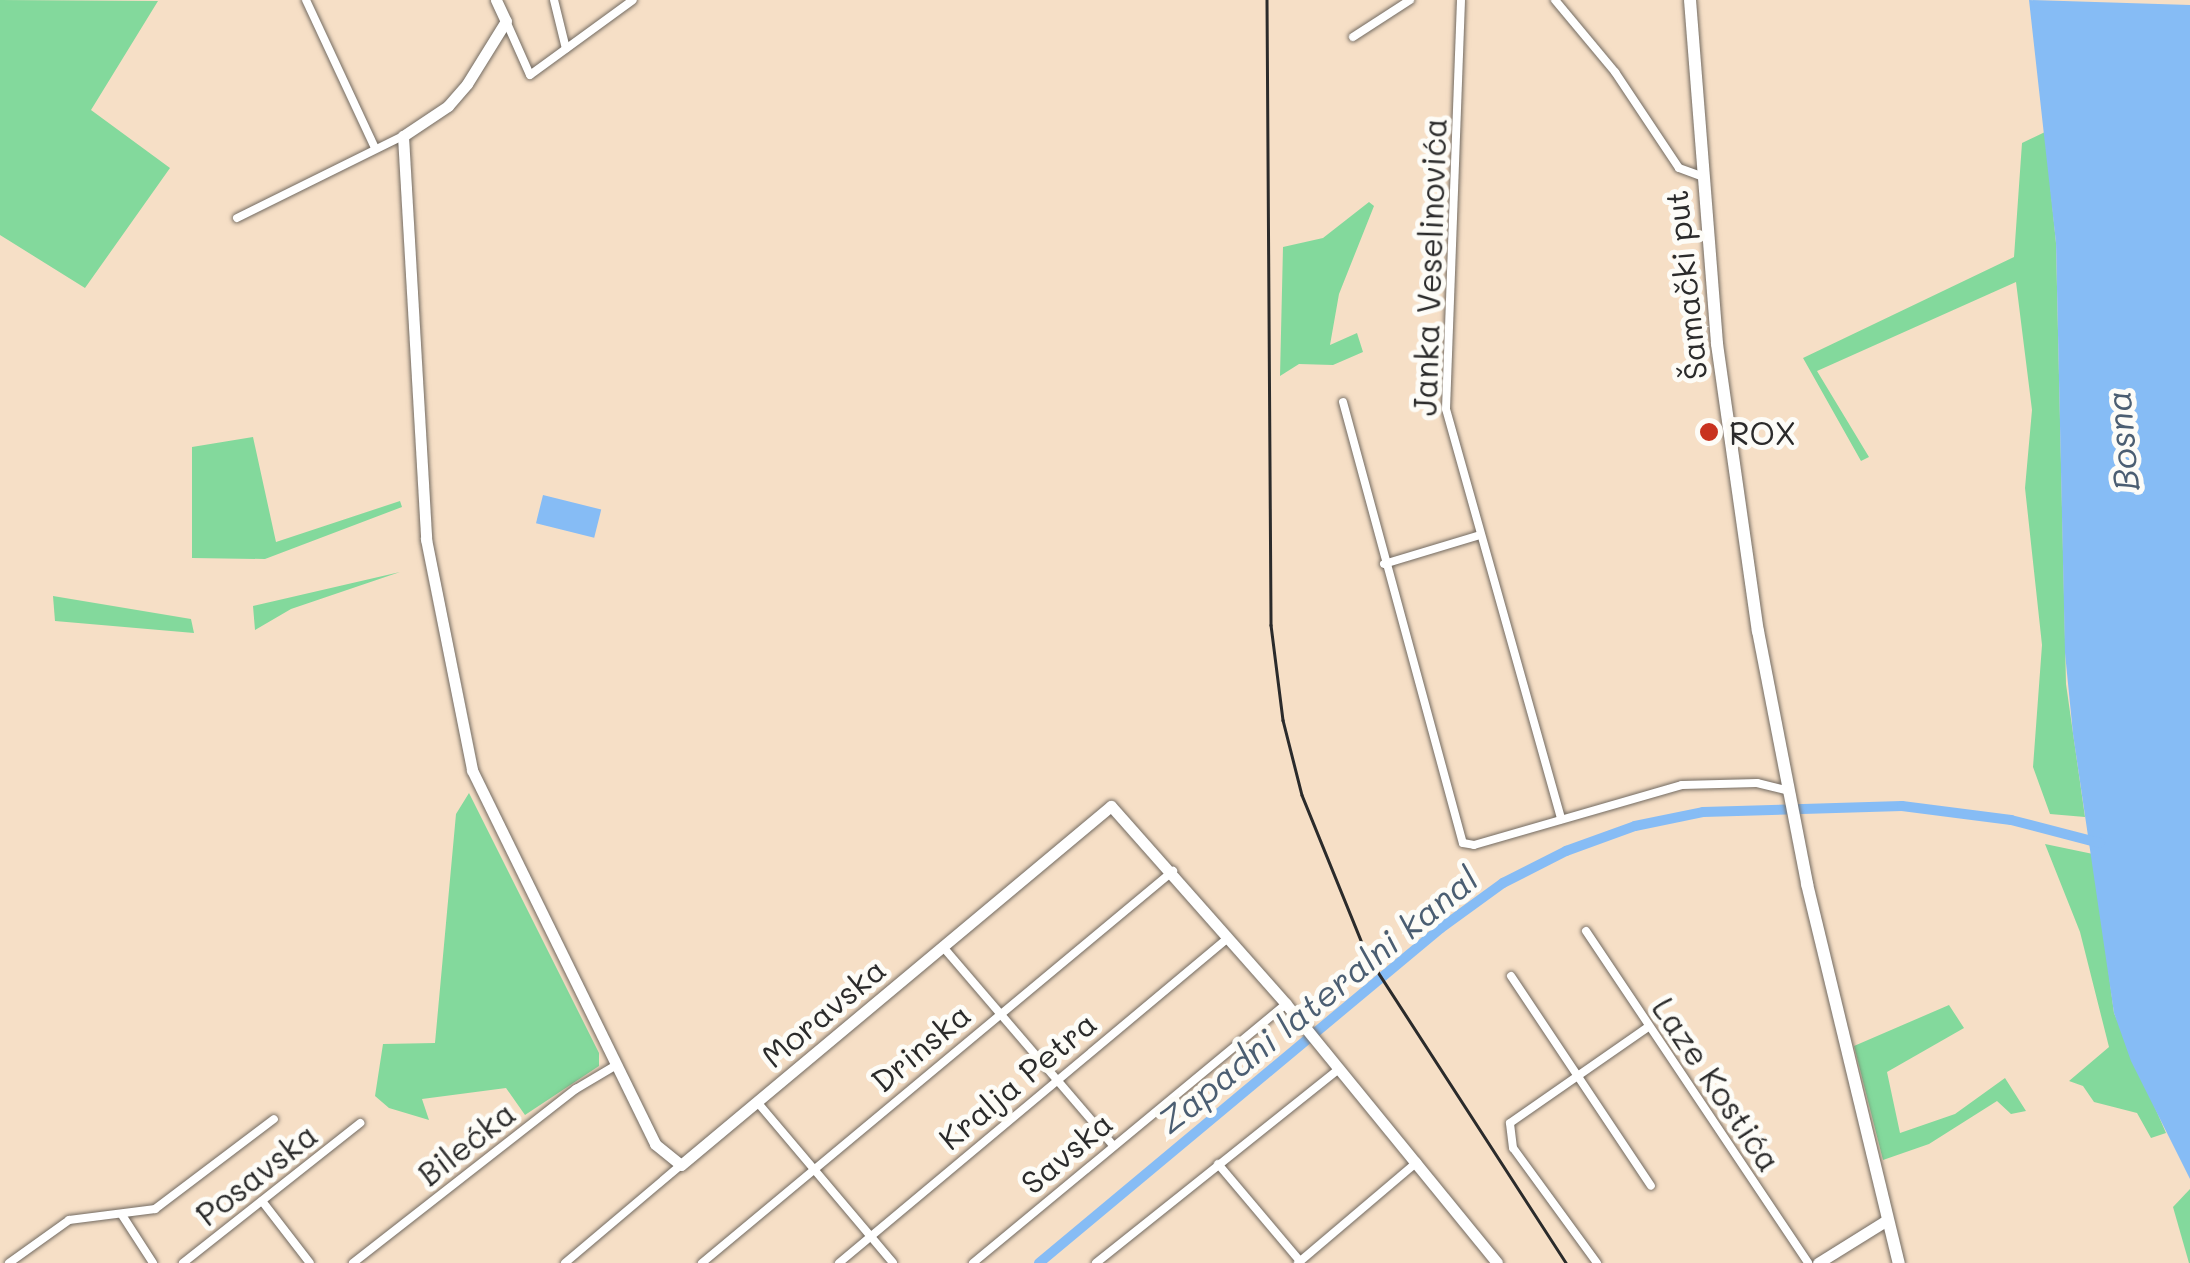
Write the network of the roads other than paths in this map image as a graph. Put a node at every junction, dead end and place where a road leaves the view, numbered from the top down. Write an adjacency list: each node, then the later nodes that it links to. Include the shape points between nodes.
1 (306, 0): 13 (street)
2 (496, 0): 9 (street)
3 (554, 0): 11 (street)
4 (633, 0): 11 (street)
5 (1410, 0): 10 (street)
6 (1461, 0): 17 (street, Janka Veselinovića, via 1446,409)
7 (1555, 0): 14 (street, via 1679,168)
8 (1690, 0): 14 (main road, Šamački put)
9 (506, 20): 11 (street, via 530,74); 12 (street, via 458,97)
10 (1353, 36)
11 (566, 50)
12 (404, 136): 13 (street); 29 (street, via 426,539 472,770)
13 (374, 148): 15 (street)
14 (1701, 176): 19 (main road, Šamački put, via 1731,452)
15 (238, 218)
16 (1343, 402): 18 (street)
17 (1477, 536): 18 (street); 20 (street, Janka Veselinovića)
18 (1384, 564): 20 (street, via 1463,842 1474,846)
19 (1790, 795): 20 (street, via 1757,783 1682,785); 44 (main road, Šamački put)
20 (1561, 819)
21 (1173, 872): 23 (street); 24 (street, Moravska, via 1116,808 1103,810); 27 (street, Drinska)
22 (1586, 931): 28 (street, Laze Kostića)
23 (1228, 938): 26 (street); 32 (street, Kralja Petra)
24 (943, 947): 27 (street); 33 (street, Moravska)
25 (1512, 976): 31 (street)
26 (1286, 1004): 30 (street); 36 (street, Savska)
27 (1000, 1013): 32 (street); 40 (street, Drinska)
28 (1648, 1027): 31 (street); 60 (street, Laze Kostića)
29 (613, 1067): 39 (street, via 654,1144); 52 (street, Bilećka, via 576,1088)
30 (1339, 1068): 37 (street); 38 (street)
31 (1573, 1074): 41 (street); 59 (street, via 1518,1113 1509,1141)
32 (1056, 1079): 36 (street); 45 (street, Kralja Petra)
33 (758, 1104): 39 (street, Moravska); 40 (street)
34 (274, 1119): 43 (street, via 168,1202)
35 (360, 1123): 42 (street, Posavska)
36 (1113, 1144): 56 (street, Savska)
37 (1417, 1162): 47 (street); 58 (street)
38 (1218, 1164): 47 (street); 57 (street)
39 (682, 1165): 46 (street, Moravska)
40 (814, 1170): 45 (street); 53 (street, Drinska)
41 (1651, 1186)
42 (262, 1202): 50 (street, Posavska); 51 (street)
43 (122, 1215): 48 (street, via 69,1220); 49 (street)
44 (1887, 1220): 61 (street); 62 (main road, Šamački put)
45 (870, 1236): 54 (street, Kralja Petra); 55 (street)
46 (570, 1262)
47 (1299, 1262)
48 (10, 1263)
49 (153, 1263)
50 (183, 1263)
51 (310, 1263)
52 (353, 1263)
53 (702, 1263)
54 (838, 1263)
55 (893, 1263)
56 (972, 1263)
57 (1096, 1263)
58 (1497, 1263)
59 (1597, 1263)
60 (1808, 1263)
61 (1818, 1263)
62 (1898, 1263)

